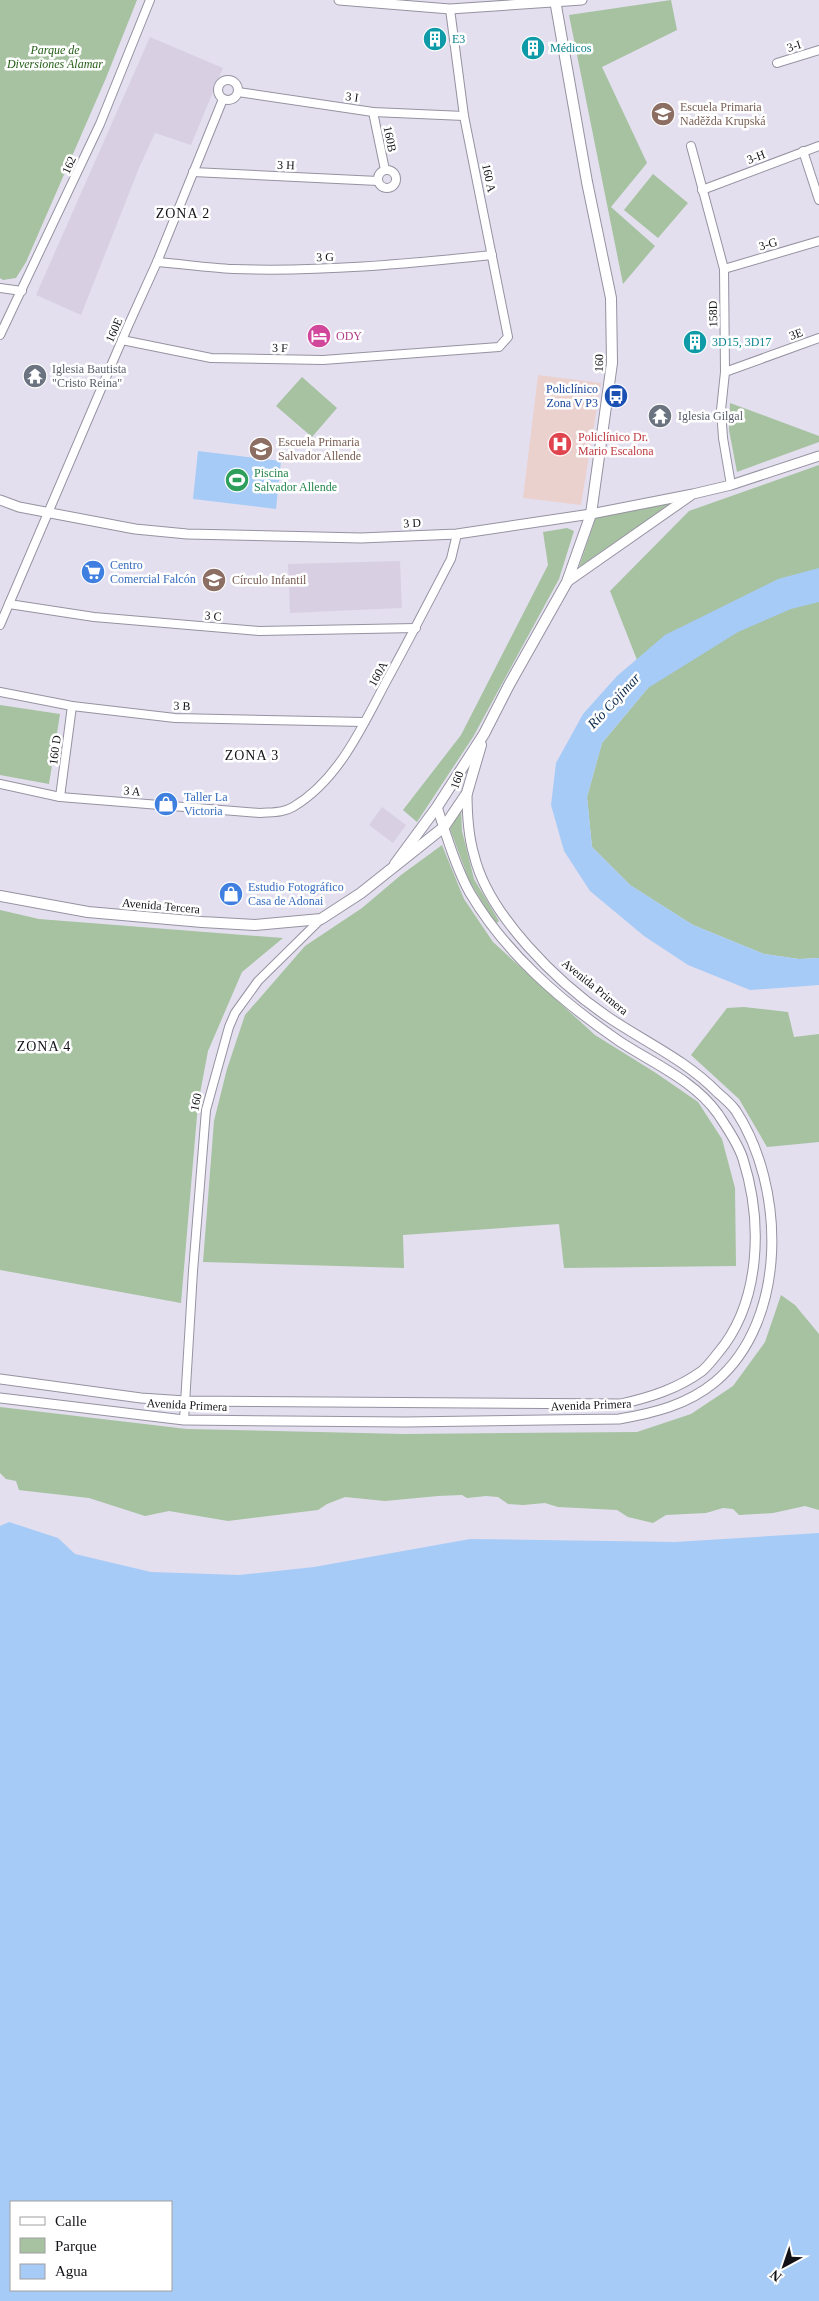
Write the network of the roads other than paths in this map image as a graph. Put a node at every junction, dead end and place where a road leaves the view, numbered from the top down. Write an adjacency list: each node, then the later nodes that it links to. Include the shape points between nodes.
1 (150, 0): 25 (street, 162, via 100,124)
2 (339, 0): 5 (street)
3 (582, 0): 4 (street)
4 (555, 1): 5 (street); 36 (main road, 160, via 611,298 611,382)
5 (450, 9): 11 (street, 160 A)
6 (819, 50): 7 (street, 3-I)
7 (777, 63)
8 (238, 92): 9 (street, via 230,100); 9 (street, via 235,82 225,79 217,90); 10 (street, 3 I)
9 (223, 99): 16 (street, 160E)
10 (373, 112): 11 (street, 3 I); 15 (street, 160B)
11 (464, 116): 21 (street, 160 A)
12 (691, 146): 18 (street, 158D)
13 (819, 146): 14 (street, 3-H)
14 (803, 151): 18 (street, 3-H); 19 (street)
15 (385, 170): 17 (street, via 379,174); 17 (street, via 394,174 394,185 384,188)
16 (193, 172): 17 (street, 3 H); 22 (street, 160E)
17 (378, 180)
18 (702, 190): 23 (street, 158D)
19 (819, 200)
20 (819, 241): 23 (street, 3-G)
21 (492, 255): 22 (street, 3 G, via 373,267 232,269); 29 (street, 160 A, via 508,337)
22 (157, 262): 28 (street, 160E)
23 (724, 269): 30 (street, 158D)
24 (0, 288): 25 (street)
25 (22, 291): 26 (street, 162)
26 (0, 335)
27 (819, 338): 30 (street, 3E)
28 (122, 340): 29 (street, 3 F, via 211,358 323,360); 35 (street, 160E)
29 (499, 347)
30 (725, 372): 32 (street, 158D, via 722,429)
31 (819, 456): 32 (street, 3 D)
32 (731, 485): 33 (street, 3 D)
33 (693, 494): 36 (street, 3 D); 38 (street)
34 (0, 500): 35 (street, 3 D)
35 (49, 513): 37 (street, 3 D, via 135,529 187,534 352,538); 39 (street, 160E)
36 (591, 514): 37 (street, 3 D); 38 (main road, 160)
37 (457, 534): 41 (street, 160A, via 451,559)
38 (567, 582): 45 (main road, 160)
39 (9, 604): 40 (street, 160E); 41 (street, 3 C, via 94,617 259,631)
40 (0, 625)
41 (416, 628): 44 (street, 160A)
42 (0, 692): 43 (street, 3 B)
43 (72, 706): 44 (street, 3 B, via 175,718); 49 (street, 160 D)
44 (364, 722): 50 (street, 160A, via 340,763 311,794)
45 (484, 734): 47 (main road, 160); 48 (main road, 160)
46 (0, 784): 49 (street, 3 A)
47 (446, 793): 48 (main road, via 459,790); 51 (main road, 160)
48 (467, 793): 52 (main road, 160); 57 (street, Avenida Primera, via 474,856 501,914 562,979 608,1017 660,1047 704,1078 735,1109 753,1142 765,1179 771,1219)
49 (60, 797): 50 (street, 3 A, via 260,813 280,812)
50 (293, 807)
51 (437, 807): 52 (street, Avenida Primera); 53 (main road, 160)
52 (444, 827): 53 (main road, 160); 56 (street, Avenida Primera, via 469,891 496,933 531,971 612,1036 698,1092 716,1112 743,1160 753,1210)
53 (395, 864): 55 (main road, 160)
54 (0, 896): 55 (main road, Avenida Tercera, via 88,912 202,922 255,924)
55 (321, 919): 60 (street, 160, via 258,981 235,1013 229,1028 206,1110)
56 (753, 1275): 57 (street); 62 (street, Avenida Primera, via 737,1326 704,1370 674,1389)
57 (770, 1278): 63 (street, Avenida Primera, via 762,1312 743,1351 716,1381 670,1408)
58 (0, 1378): 60 (street, Avenida Primera)
59 (0, 1398): 64 (street, Avenida Primera)
60 (185, 1401): 61 (street, Avenida Primera); 64 (street, 160)
61 (403, 1404): 62 (street, Avenida Primera); 65 (street)
62 (616, 1404): 63 (street)
63 (619, 1419): 65 (street, Avenida Primera)
64 (184, 1420): 65 (street, Avenida Primera)
65 (405, 1422)

